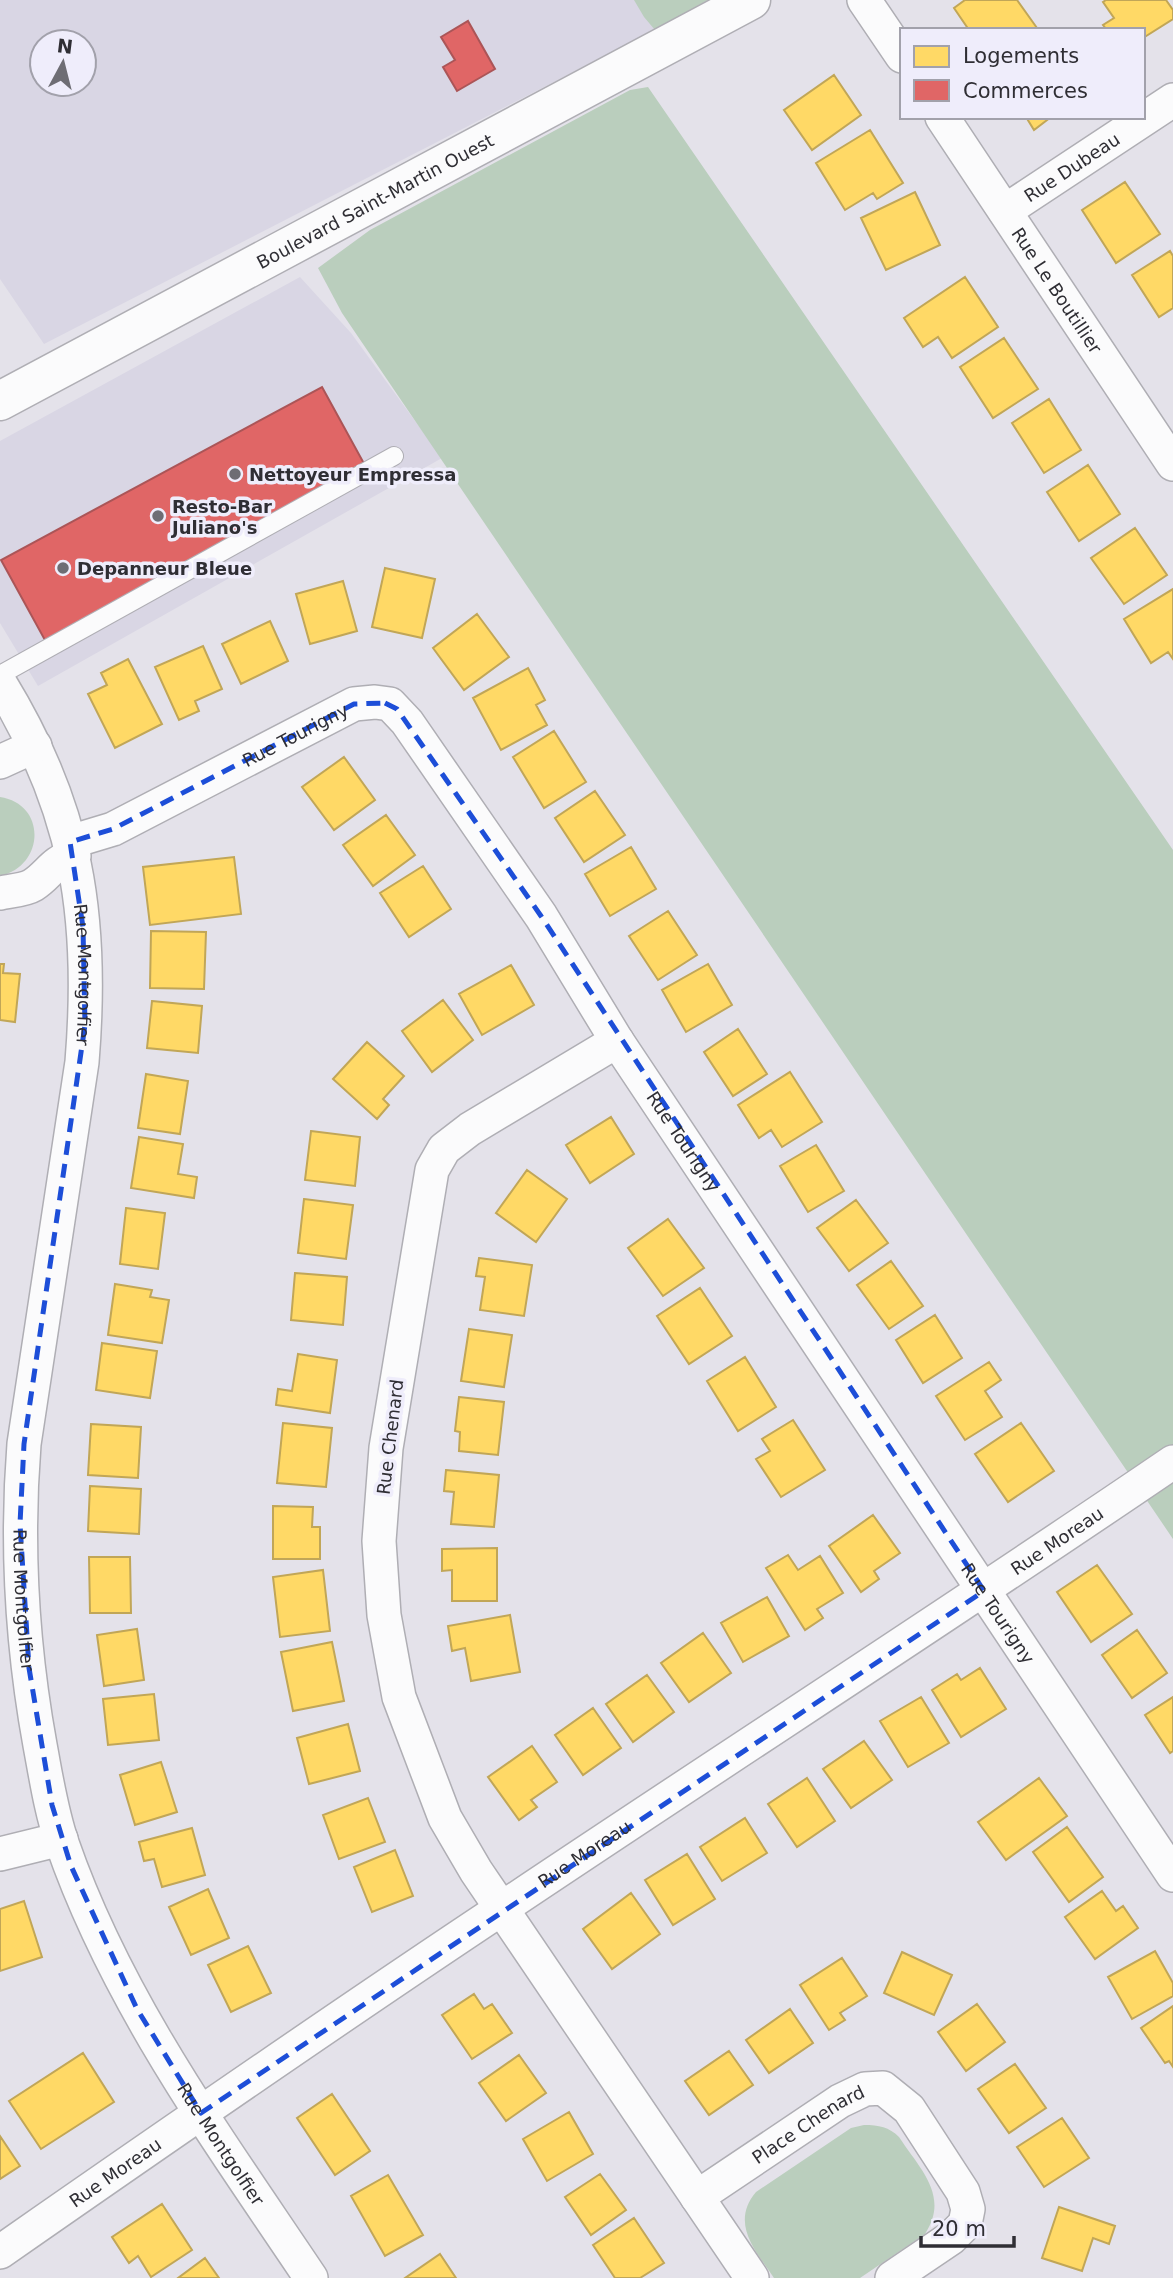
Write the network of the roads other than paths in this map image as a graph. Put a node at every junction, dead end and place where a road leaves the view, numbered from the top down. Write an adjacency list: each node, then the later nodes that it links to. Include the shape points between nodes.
1 (751, 0): 9 (main road, Boulevard Saint-Martin Ouest)
2 (864, 0): 3 (street)
3 (900, 53)
4 (1173, 100): 5 (street, Rue Dubeau)
5 (1145, 118)
6 (943, 119): 8 (street, Rue Le Boutillier)
7 (1144, 119): 8 (street, Rue Dubeau)
8 (1005, 211): 11 (street, Rue Le Boutillier)
9 (0, 401)
10 (394, 456): 12 (lane)
11 (1173, 464)
12 (0, 676)
13 (0, 683): 14 (street, Rue Montgolfier)
14 (35, 746): 15 (street); 16 (street, Rue Montgolfier)
15 (0, 761)
16 (72, 849): 17 (street, via 30,887); 18 (street, Rue Tourigny, via 354,704 390,705 428,748 541,916); 19 (street, Rue Montgolfier, via 85,954 78,1096)
17 (0, 893)
18 (617, 1041): 21 (street, Rue Tourigny); 25 (street, Rue Chenard, via 470,1129 438,1158 427,1195 386,1448 380,1576 399,1697 445,1818)
19 (15, 1407): 22 (street, Rue Montgolfier, via 24,1444 20,1510 24,1618 34,1711)
20 (1173, 1462): 21 (street, Rue Moreau)
21 (984, 1591): 24 (street, Rue Tourigny); 25 (street, Rue Moreau)
22 (61, 1839): 23 (street); 26 (street, Rue Montgolfier, via 115,1966)
23 (0, 1854)
24 (1173, 1875)
25 (500, 1909): 26 (street, Rue Moreau); 27 (street)
26 (201, 2113): 28 (street, Rue Moreau); 29 (street, Rue Montgolfier)
27 (697, 2197): 30 (street); 31 (street, Place Chenard, via 841,2101 865,2089 883,2088 909,2109 963,2192 968,2208 965,2224 951,2238)
28 (0, 2252)
29 (311, 2278)
30 (752, 2278)
31 (892, 2278)

